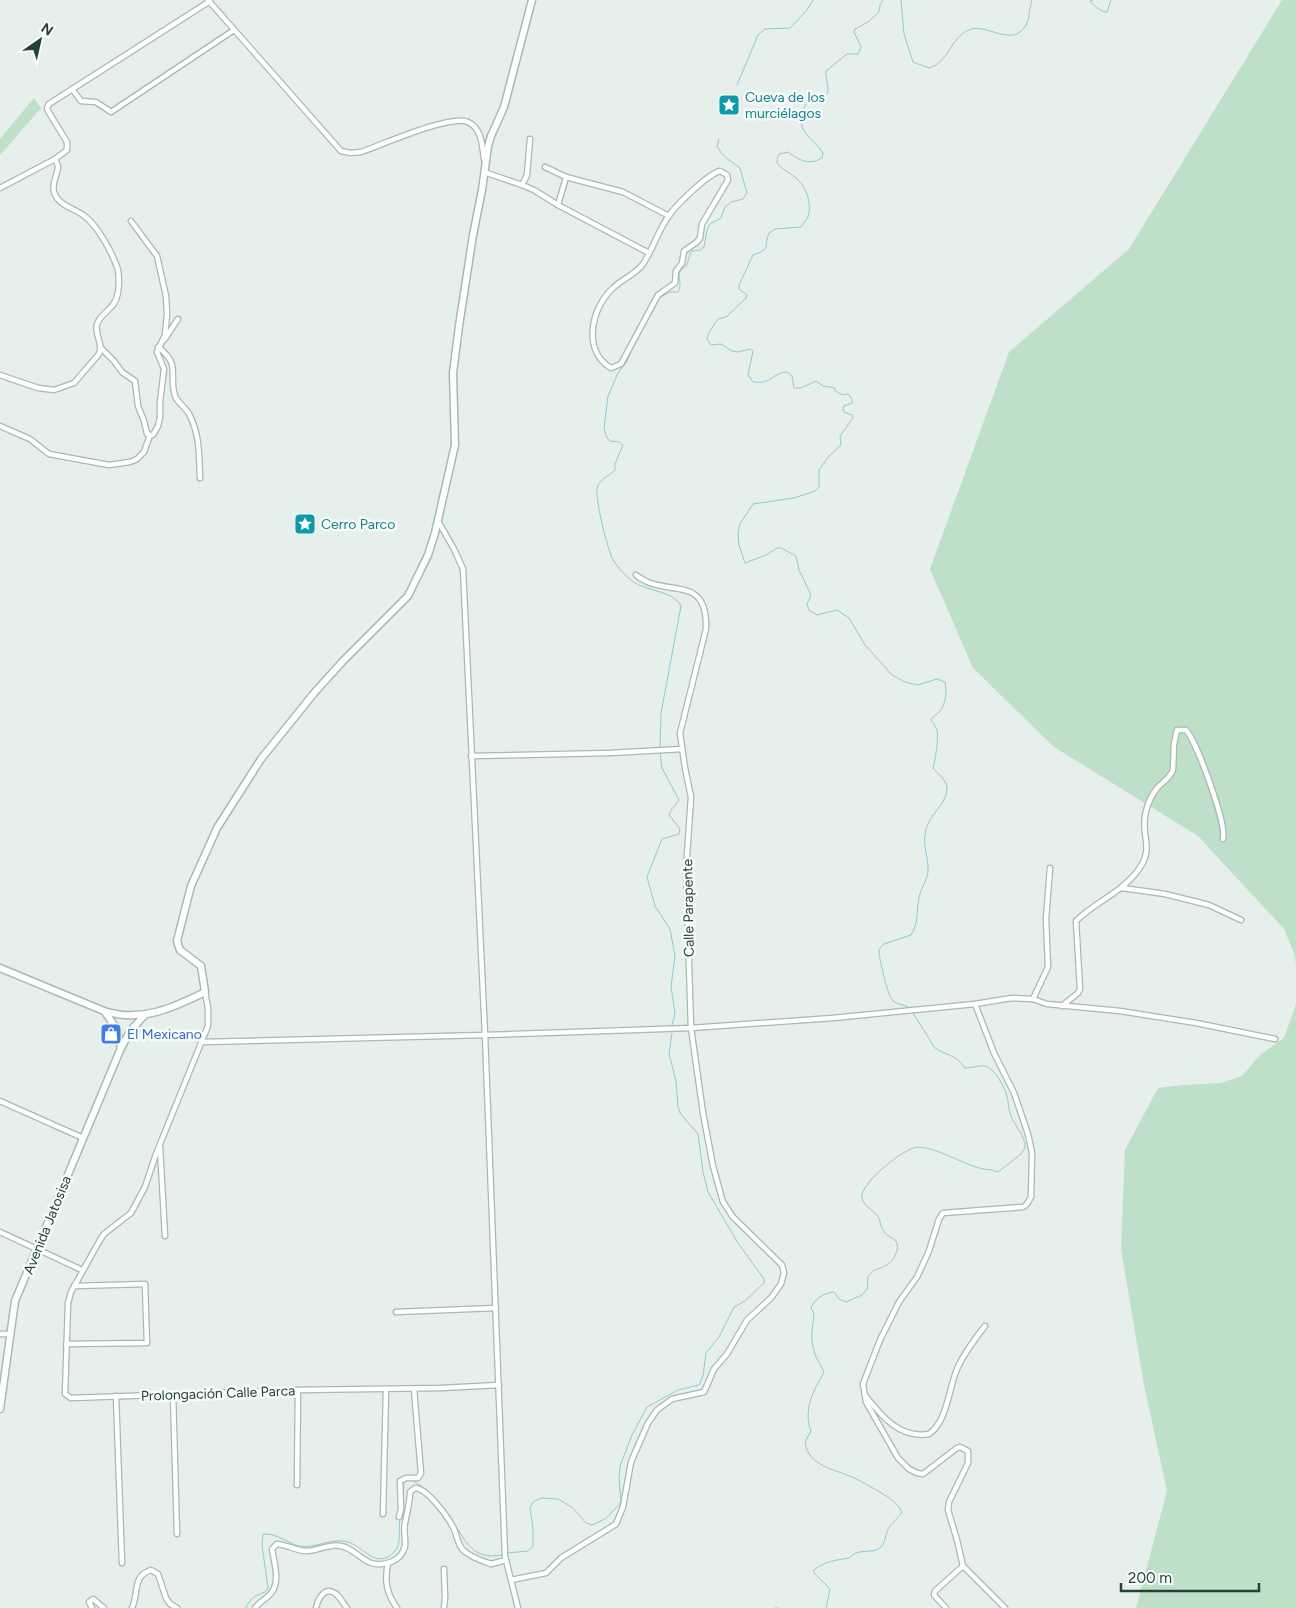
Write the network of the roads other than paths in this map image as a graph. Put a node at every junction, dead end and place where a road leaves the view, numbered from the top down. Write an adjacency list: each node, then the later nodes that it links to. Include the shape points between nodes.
1 (532, 0): 8 (street, via 504,107 491,136)
2 (209, 1): 3 (street); 4 (street)
3 (234, 30): 4 (street, via 113,112 96,102 81,101); 8 (street, via 341,151 361,152 444,122 459,120 467,122 478,132)
4 (72, 89): 6 (street, via 47,108 68,145)
5 (530, 139): 10 (street, via 527,175)
6 (54, 159): 11 (street); 19 (street, via 58,166 54,195 91,221 110,251 118,272 119,290 114,304 97,324)
7 (545, 167): 9 (street)
8 (485, 168): 10 (street); 24 (street, via 453,373 455,445)
9 (566, 177): 12 (street); 13 (street, via 615,189)
10 (522, 185): 12 (street)
11 (0, 188)
12 (558, 205): 15 (street)
13 (669, 216): 15 (street); 15 (street, via 714,173 727,175 726,186 702,224 700,238 684,251 675,283 658,295 628,354 621,364 611,368 593,345 596,316 605,296 641,266)
14 (130, 221): 17 (street, via 157,256 167,301)
15 (649, 253)
16 (178, 319): 17 (street)
17 (163, 341): 18 (street)
18 (158, 347): 22 (street, via 157,354 164,369 160,417 156,432); 23 (street, via 172,361 175,395 197,431)
19 (102, 349): 20 (street, via 74,383 54,390); 22 (street, via 136,384 138,406)
20 (0, 375)
21 (0, 426): 22 (street, via 30,439 50,454 109,465 137,459 144,452)
22 (150, 436)
23 (200, 478)
24 (438, 522): 27 (street, via 463,569); 33 (street, via 428,555 408,596 315,692 262,760 217,828 192,886 177,941 180,950 201,966)
25 (636, 576): 26 (street, Calle Parapente, via 650,584 693,593 705,613 704,641 680,733)
26 (682, 749): 27 (street); 39 (street, Calle Parapente, via 691,797 686,870)
27 (472, 756): 40 (street)
28 (1223, 839): 30 (street, via 1225,834 1219,807 1189,733 1177,730 1173,770 1156,789 1145,814 1146,857)
29 (1050, 868): 34 (street, via 1046,919 1048,966)
30 (1122, 888): 31 (street, via 1209,905); 36 (street, via 1076,921 1080,988 1078,994)
31 (1241, 920)
32 (0, 968): 37 (street)
33 (205, 992): 38 (street); 42 (street, Prolongación Calle Parca, via 209,1021)
34 (1033, 999): 35 (street, via 1012,998); 36 (street)
35 (975, 1004): 39 (street); 63 (street, via 1014,1093 1028,1134 1032,1153 1031,1197 1023,1207 943,1213 917,1277 899,1302 880,1340 863,1384)
36 (1062, 1006): 41 (street, via 1180,1020)
37 (104, 1011): 38 (street, via 129,1016); 43 (street, via 116,1028)
38 (145, 1015): 43 (street, Avenida Jatosisa)
39 (691, 1028): 40 (street); 75 (street, Calle Parapente, via 703,1113 723,1202 733,1218 782,1265 781,1284 747,1320 714,1369 704,1392 668,1401 648,1423 635,1450 623,1507 616,1524 561,1558 546,1572)
40 (485, 1035): 42 (street); 52 (street)
41 (1275, 1039)
42 (203, 1042): 46 (street, Prolongación Calle Parca)
43 (121, 1048): 45 (street, Avenida Jatosisa)
44 (0, 1101): 45 (street)
45 (83, 1138): 49 (street, Avenida Jatosisa)
46 (160, 1147): 48 (street); 50 (street, Prolongación Calle Parca, via 131,1213 104,1234)
47 (0, 1232): 49 (street)
48 (165, 1236)
49 (36, 1248): 50 (street); 56 (street, Avenida Jatosisa, via 15,1301)
50 (82, 1270): 51 (street, Prolongación Calle Parca)
51 (74, 1286): 57 (street, Prolongación Calle Parca, via 68,1303); 57 (street, via 145,1284 146,1343)
52 (496, 1308): 53 (street); 58 (street)
53 (396, 1312)
54 (985, 1326): 63 (street, via 963,1358 937,1427 929,1434 915,1434 894,1426 881,1416)
55 (0, 1334): 56 (street)
56 (11, 1334): 65 (street, Avenida Jatosisa)
57 (66, 1344): 64 (street, Prolongación Calle Parca, via 66,1396)
58 (499, 1385): 59 (street, Prolongación Calle Parca); 70 (street)
59 (414, 1389): 61 (street, Prolongación Calle Parca); 68 (street, via 421,1473 418,1478 400,1481)
60 (298, 1390): 61 (street, Prolongación Calle Parca); 62 (street, Prolongación Calle Parca); 66 (street)
61 (386, 1390): 67 (street)
62 (173, 1394): 64 (street, Prolongación Calle Parca); 69 (street)
63 (864, 1394): 73 (street, via 878,1425 909,1470 923,1474 957,1448 968,1451 968,1463 948,1510)
64 (116, 1396): 71 (street)
65 (0, 1409)
66 (297, 1485)
67 (383, 1514)
68 (399, 1517)
69 (177, 1534)
70 (506, 1560): 72 (street, via 491,1564 465,1552 447,1518 428,1494 417,1487 410,1492 404,1524 405,1547); 75 (street)
71 (122, 1563)
72 (388, 1564): 80 (street, via 367,1561 342,1546 305,1551 277,1544 272,1549 275,1586); 83 (street, via 386,1587)
73 (962, 1566): 86 (street, via 935,1591 934,1595); 87 (street)
74 (444, 1569): 84 (street)
75 (511, 1580): 85 (street)
76 (92, 1608): 77 (street, via 89,1602 93,1599)
77 (104, 1608)
78 (132, 1608): 79 (street, via 138,1580 151,1570 158,1574 168,1601)
79 (177, 1608)
80 (255, 1608)
81 (316, 1608): 82 (street, via 320,1597 328,1592 336,1594)
82 (348, 1608)
83 (398, 1608)
84 (444, 1608)
85 (518, 1608)
86 (946, 1608)
87 (1005, 1608)

